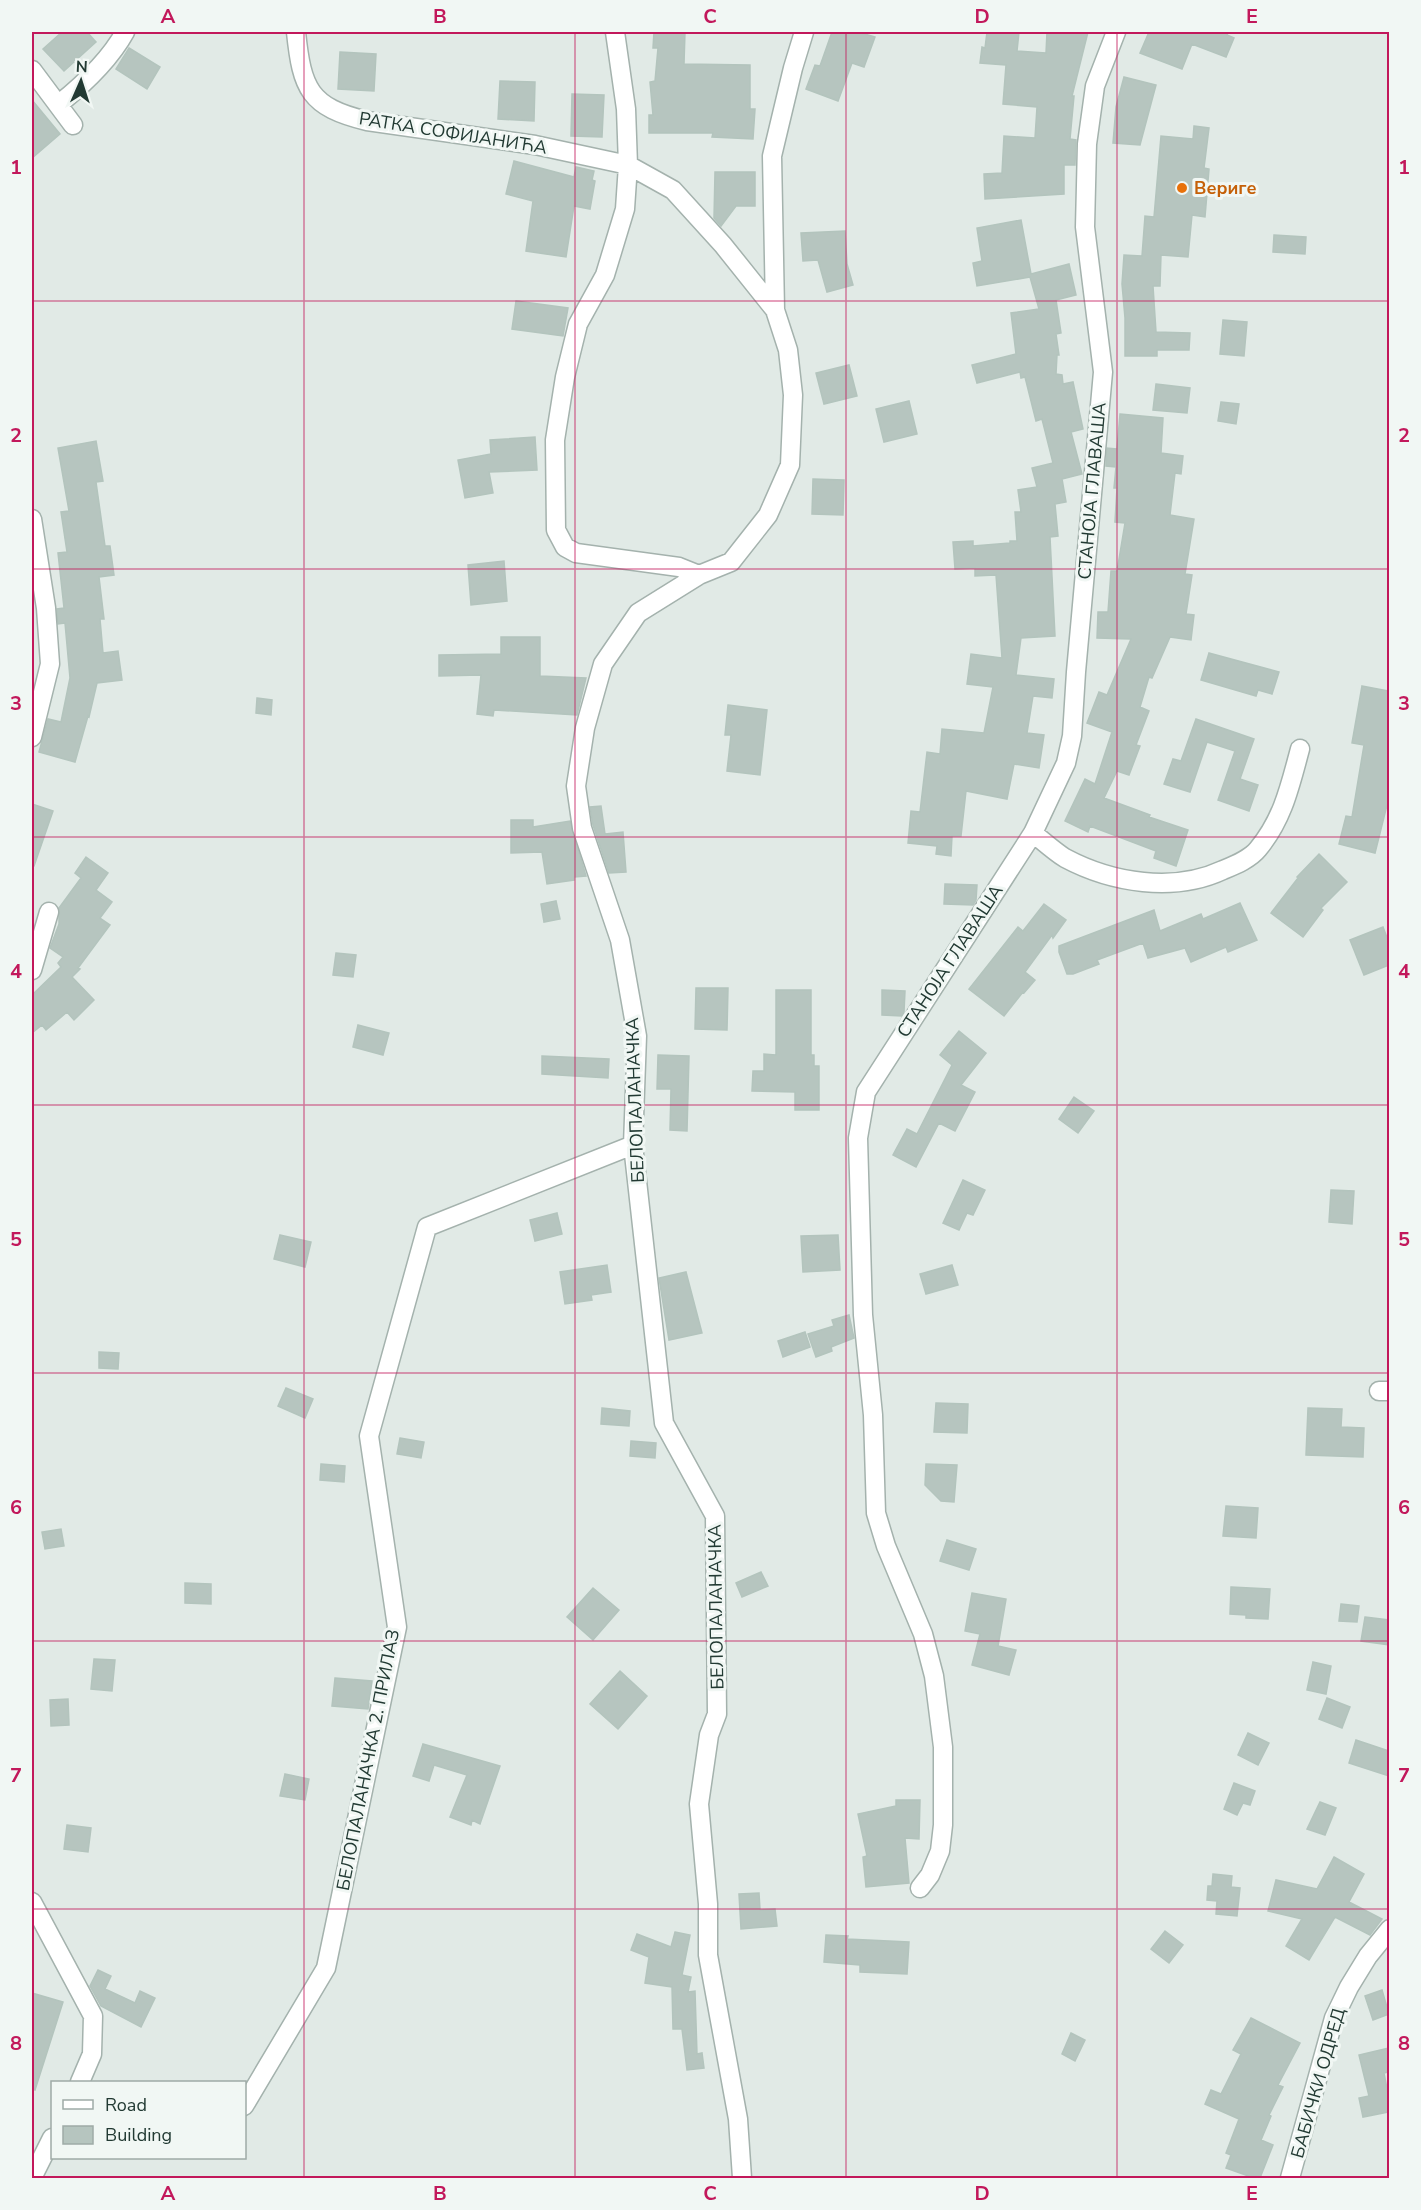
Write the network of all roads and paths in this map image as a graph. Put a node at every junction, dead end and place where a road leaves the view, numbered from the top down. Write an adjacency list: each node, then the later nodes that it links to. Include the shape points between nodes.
1 (125, 32): 7 (street, via 83,85)
2 (296, 32): 9 (street, РАТКА СОФИЈАНИЋА, via 307,88 341,114 535,145)
3 (615, 32): 9 (street, via 626,109)
4 (804, 32): 10 (street, БЕЛОПАЛАНАЧКА, via 772,156)
5 (1116, 32): 15 (street, СТАНОЈА ГЛАВАША, via 1095,87 1087,144 1084,227 1103,372 1072,736 1066,763)
6 (32, 70): 7 (street)
7 (59, 104): 8 (street)
8 (73, 125)
9 (628, 165): 10 (street, РАТКА СОФИЈАНИЋА, via 673,190 723,244); 12 (street, via 625,210 605,275 578,324 565,377 555,440 556,530 565,547 576,553 679,567)
10 (774, 310): 12 (street, БЕЛОПАЛАНАЧКА, via 788,350 793,395 790,465 768,515 731,562)
11 (32, 519): 13 (street, via 50,664)
12 (699, 575): 18 (street, БЕЛОПАЛАНАЧКА, via 638,613 603,664 585,728 576,786 582,828 620,940 637,1036)
13 (32, 737)
14 (1300, 749): 15 (street, via 1280,818 1269,835 1256,852 1212,875 1154,883 1125,880 1095,872 1064,857)
15 (1033, 833): 19 (street, СТАНОЈА ГЛАВАША, via 866,1092 858,1138 863,1316 873,1415 876,1513 923,1634 934,1676 943,1747 940,1851)
16 (49, 912): 17 (street)
17 (32, 970)
18 (633, 1145): 23 (street, БЕЛОПАЛАНАЧКА 2. ПРИЛАЗ, via 427,1227 369,1436 397,1627 326,1968); 26 (street, БЕЛОПАЛАНАЧКА, via 663,1423 715,1516 717,1714 709,1735 699,1804 708,1904 708,1955 738,2119)
19 (920, 1888)
20 (32, 1902): 22 (street, via 93,2016 92,2054)
21 (1389, 1929): 27 (street, БАБИЧКИ ОДРЕД, via 1368,1956 1334,2018)
22 (80, 2081)
23 (246, 2103)
24 (51, 2140): 25 (street)
25 (32, 2178)
26 (742, 2178)
27 (1290, 2178)

